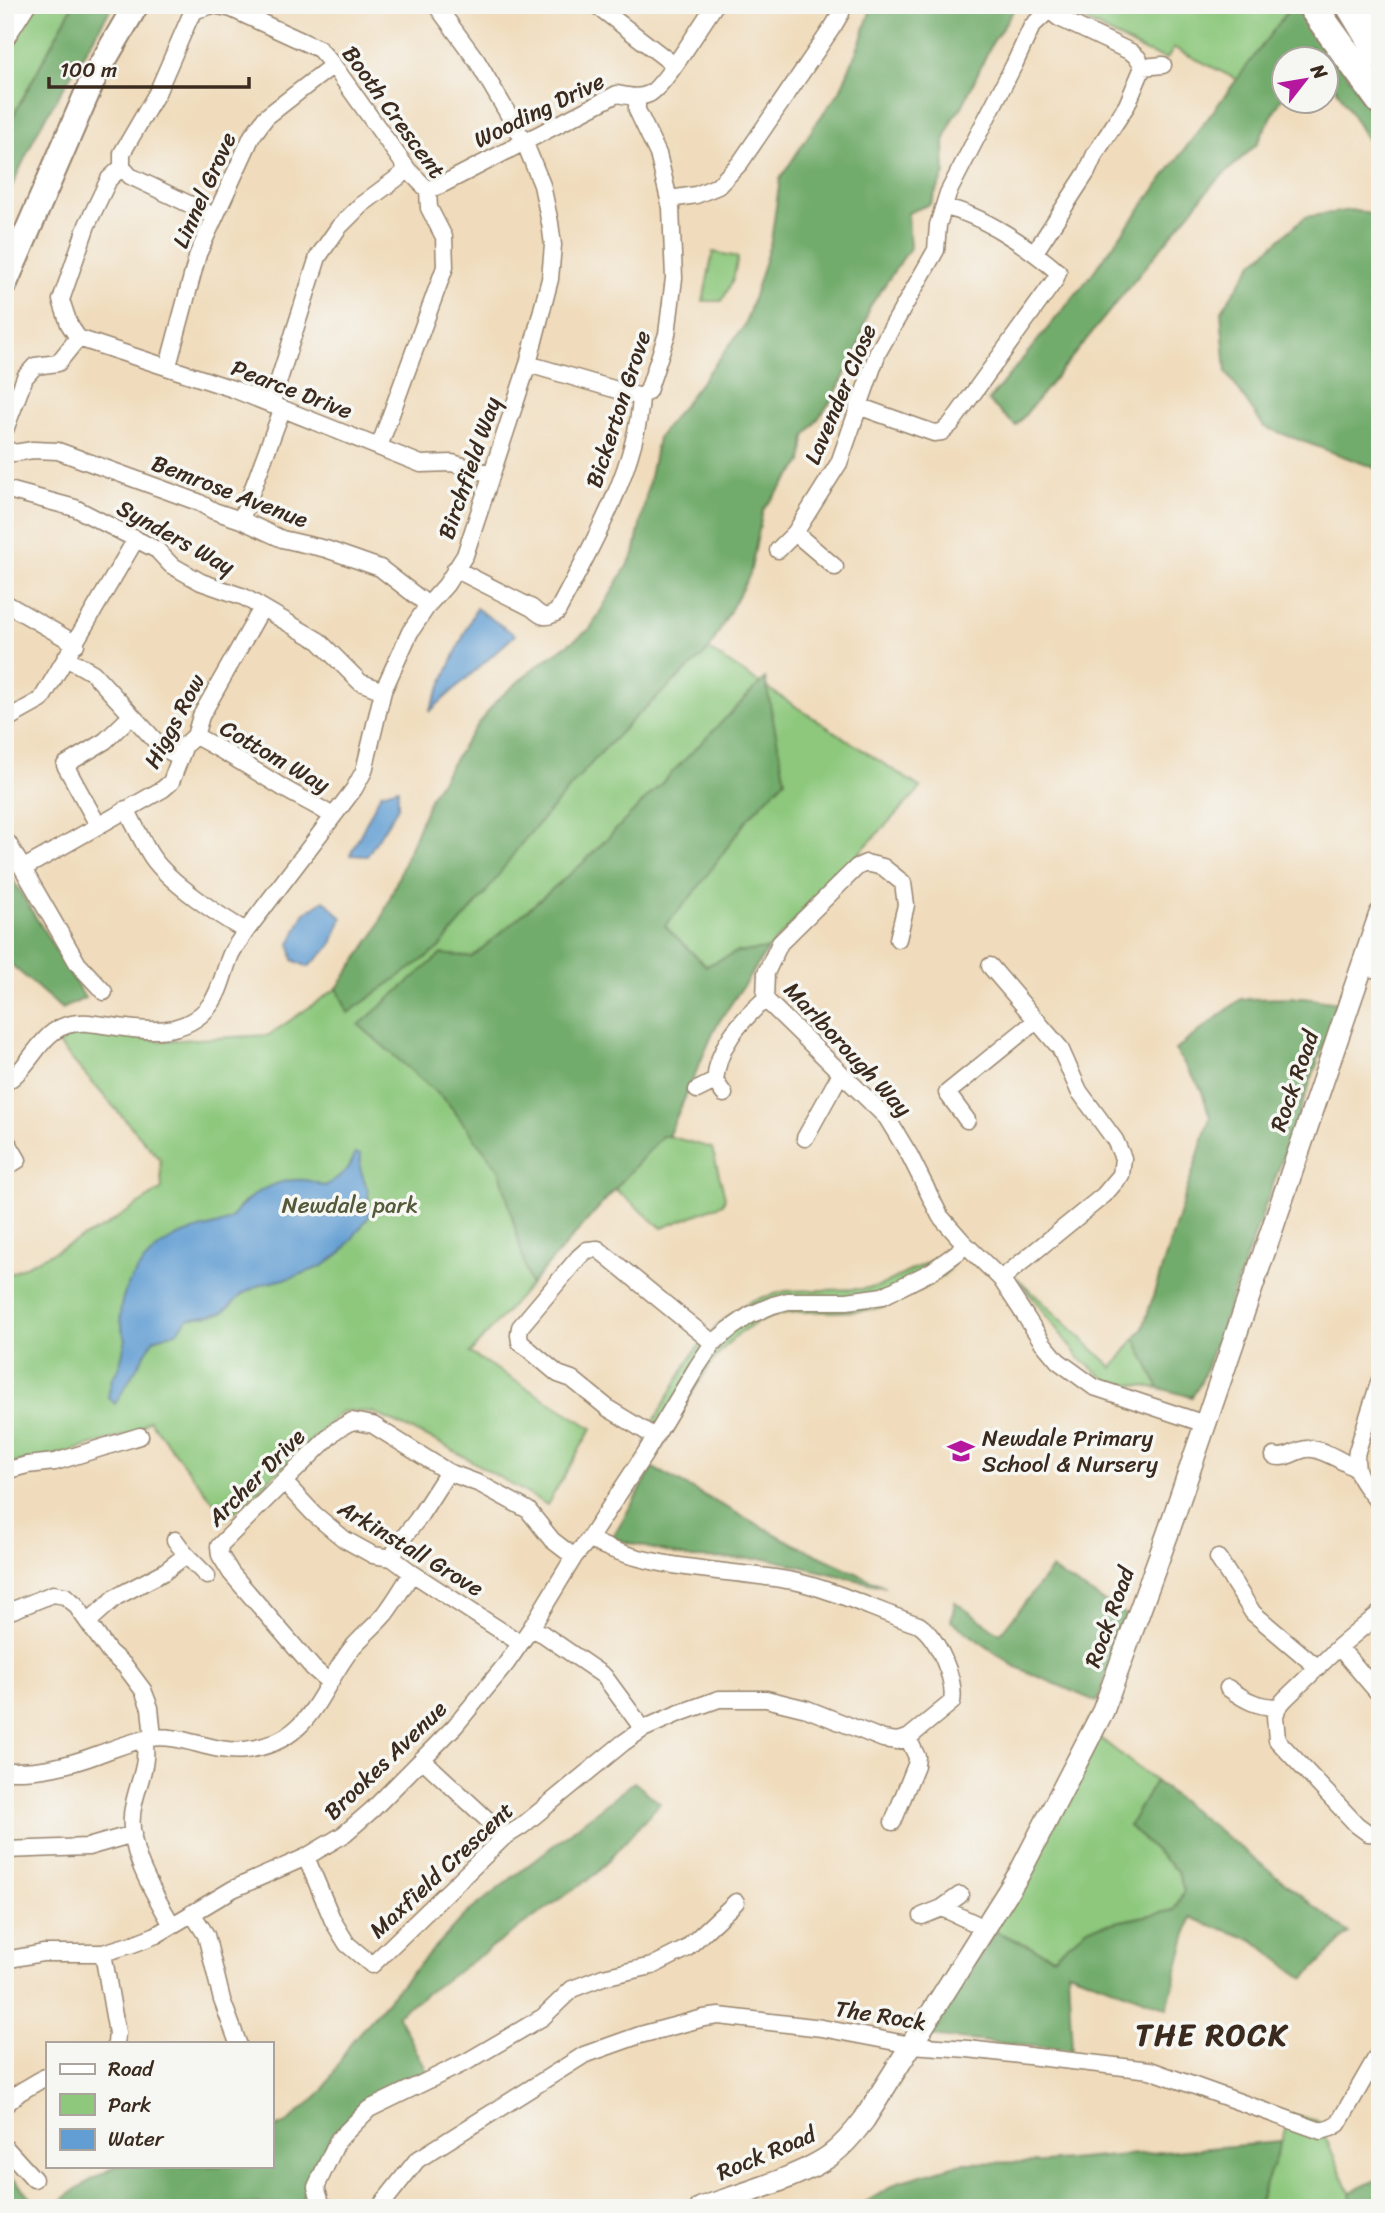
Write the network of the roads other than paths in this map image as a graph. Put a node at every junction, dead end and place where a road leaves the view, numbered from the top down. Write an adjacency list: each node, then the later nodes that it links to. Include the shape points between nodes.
1 (27, 5): 11 (street)
2 (136, 5): 27 (main road, via 94,77)
3 (214, 5): 13 (street, Booth Crescent, via 319,49); 20 (street, via 196,10 190,18 157,93 122,153)
4 (436, 5): 19 (street, Birchfield Way, via 477,61)
5 (596, 5): 14 (street)
6 (715, 5): 14 (street, Wooding Drive)
7 (843, 5): 23 (street, via 740,163 718,186)
8 (1311, 5): 18 (highway)
9 (1350, 5): 12 (highway)
10 (1048, 7): 16 (street, via 1059,18 1130,52); 24 (street, Lavender Close, via 1032,26)
11 (5, 40)
12 (1380, 55)
13 (333, 65): 21 (street, Booth Crescent); 25 (street, Linnel Grove, via 266,117 252,136)
14 (674, 65): 17 (street, Wooding Drive, via 656,89)
15 (1163, 65): 16 (street)
16 (1143, 67): 26 (street, via 1127,105)
17 (637, 98): 19 (street, Wooding Drive, via 617,94); 23 (street, Bickerton Grove, via 637,110 658,154)
18 (1380, 100)
19 (524, 141): 22 (street, Wooding Drive); 29 (street, Birchfield Way, via 542,185 553,245 550,279)
20 (122, 167): 25 (street, via 130,176); 28 (street, via 109,179 87,225 61,300)
21 (408, 170): 22 (street, Booth Crescent); 33 (street, via 361,205 318,257)
22 (428, 190): 35 (street, Booth Crescent, via 429,208 444,237 445,267)
23 (670, 199): 31 (street, Bickerton Grove, via 674,278 667,334 648,391)
24 (944, 207): 26 (street, via 963,210); 32 (street, Lavender Close, via 936,250 878,352)
25 (214, 216): 30 (street, Linnel Grove, via 198,254)
26 (1035, 252): 32 (street, via 1058,272 1055,280 942,432)
27 (5, 283)
28 (78, 338): 30 (street, Pearce Drive); 34 (street, via 58,363 35,366 25,377)
29 (528, 364): 31 (street); 37 (street, Birchfield Way)
30 (168, 366): 33 (street, Pearce Drive)
31 (641, 397): 44 (street, Bickerton Grove, via 617,492 556,612 542,617)
32 (858, 406): 40 (street, Lavender Close, via 839,463)
33 (276, 407): 35 (street, Pearce Drive); 39 (street)
34 (5, 430)
35 (379, 447): 37 (street, Pearce Drive, via 421,464 452,463)
36 (5, 448): 39 (street, Bemrose Avenue, via 14,453 58,451)
37 (491, 474): 44 (street, Birchfield Way, via 465,555)
38 (5, 489): 41 (street, Synders Way, via 75,508)
39 (242, 520): 45 (street, Bemrose Avenue, via 282,539 380,568)
40 (795, 533): 42 (street, Lavender Close); 43 (street)
41 (136, 539): 47 (street, Synders Way, via 201,582); 48 (street)
42 (778, 550)
43 (835, 566)
44 (454, 569): 45 (street, Birchfield Way)
45 (428, 605): 49 (street, Birchfield Way)
46 (6, 606): 48 (street)
47 (262, 608): 49 (street, Synders Way, via 319,641 360,682); 52 (street, Higgs Row, via 201,716)
48 (72, 651): 50 (street, via 41,700); 51 (street)
49 (383, 691): 55 (street, Birchfield Way, via 364,771)
50 (7, 714)
51 (131, 716): 53 (street, via 161,747); 56 (street, via 105,741 65,765)
52 (195, 736): 53 (street, Higgs Row); 55 (street, Cottom Way)
53 (180, 757): 54 (street, Higgs Row, via 171,782)
54 (126, 809): 56 (street, Higgs Row); 60 (street, via 153,858 172,878)
55 (332, 816): 60 (street, Birchfield Way)
56 (98, 825): 58 (street, Higgs Row)
57 (8, 843): 58 (street)
58 (24, 868): 64 (street, via 78,964)
59 (1380, 914): 63 (street, Rock Road)
60 (246, 931): 68 (street, Birchfield Way, via 211,1004 197,1019 156,1032 78,1022 60,1027)
61 (898, 939): 65 (street, Marlborough Way, via 906,905 903,883 883,867 866,863 857,867 780,943 766,974)
62 (990, 966): 66 (street)
63 (1371, 968): 78 (street, Rock Road)
64 (104, 992)
65 (765, 999): 67 (street, Marlborough Way); 69 (street, via 737,1025 716,1069 720,1087)
66 (1037, 1020): 70 (street, via 947,1093); 75 (street, via 1060,1048 1085,1100 1119,1147 1123,1166 1116,1184)
67 (841, 1073): 72 (street, via 822,1124); 74 (street, Marlborough Way, via 887,1118 940,1216)
68 (5, 1083)
69 (697, 1090)
70 (967, 1120)
71 (5, 1138): 73 (street, via 18,1160)
72 (806, 1138)
73 (5, 1167)
74 (964, 1243): 75 (street, Marlborough Way); 76 (street, Brookes Avenue, via 932,1271 883,1296 773,1305 750,1315)
75 (1001, 1279): 78 (street, Marlborough Way, via 1058,1362 1094,1387)
76 (713, 1343): 80 (street, Brookes Avenue); 80 (street, via 598,1249 579,1257 520,1327 520,1342 558,1374)
77 (1380, 1380): 82 (street)
78 (1205, 1424): 123 (street, Rock Road, via 1103,1711 1019,1874)
79 (141, 1436): 83 (street, via 55,1462)
80 (655, 1437): 87 (street, Brookes Avenue)
81 (1274, 1456): 82 (street, via 1284,1458 1315,1449)
82 (1355, 1468): 86 (street)
83 (5, 1471)
84 (448, 1472): 85 (street, Archer Drive, via 373,1424 352,1422 336,1430); 90 (street, Archer Drive, via 528,1510 552,1540); 91 (street)
85 (284, 1482): 91 (street, Arkinstall Grove, via 344,1539 373,1555); 102 (street, Archer Drive, via 219,1546 220,1555)
86 (1380, 1503)
87 (589, 1539): 90 (street, Brookes Avenue); 108 (street, via 658,1561 794,1581 919,1625 933,1639 953,1696 947,1708)
88 (175, 1540): 89 (street)
89 (186, 1555): 94 (street); 97 (street, via 116,1597)
90 (574, 1557): 98 (street, Brookes Avenue)
91 (392, 1558): 93 (street, Arkinstall Grove)
92 (1218, 1558): 101 (street, via 1252,1613)
93 (412, 1573): 99 (street, Arkinstall Grove); 102 (street)
94 (207, 1576)
95 (5, 1611): 97 (street, via 53,1594 65,1596)
96 (1380, 1613): 100 (street)
97 (88, 1622): 107 (street, via 143,1690 150,1707)
98 (531, 1628): 99 (street, Brookes Avenue); 106 (street, via 604,1676)
99 (520, 1643): 109 (street, Brookes Avenue, via 471,1708)
100 (1339, 1647): 101 (street); 104 (street)
101 (1318, 1668): 105 (street)
102 (329, 1682): 107 (street, via 305,1721 264,1746 224,1751 171,1738)
103 (1228, 1688): 105 (street, via 1246,1701)
104 (1380, 1695)
105 (1278, 1707): 113 (street, via 1278,1740 1357,1825)
106 (643, 1729): 108 (street, Maxfield Crescent, via 719,1699 744,1697 807,1709 883,1739); 114 (street, Maxfield Crescent)
107 (149, 1738): 110 (street, via 50,1769); 112 (street, via 133,1804)
108 (908, 1738): 111 (street, via 916,1765)
109 (422, 1759): 114 (street); 116 (street, Brookes Avenue, via 373,1809)
110 (5, 1771)
111 (893, 1822)
112 (133, 1834): 115 (street, via 88,1847); 122 (street, via 150,1885)
113 (1380, 1834)
114 (503, 1838): 116 (street, Maxfield Crescent, via 372,1965 347,1944)
115 (5, 1850)
116 (306, 1857): 120 (street, Brookes Avenue)
117 (960, 1895): 119 (street)
118 (736, 1902): 134 (street, via 672,1957 572,1989 543,2017 468,2062 369,2109 338,2140 316,2187 322,2206)
119 (942, 1908): 121 (street); 123 (street)
120 (192, 1913): 122 (street, Brookes Avenue); 127 (street, via 206,1935)
121 (922, 1916)
122 (172, 1925): 124 (street, Brookes Avenue)
123 (985, 1928): 128 (street, Rock Road)
124 (103, 1954): 125 (street, Brookes Avenue, via 43,1953); 126 (street)
125 (5, 1960)
126 (116, 2042)
127 (238, 2042)
128 (911, 2045): 129 (street, The Rock, via 1150,2070 1321,2131 1338,2124); 135 (street, The Rock, via 728,2017 704,2018 640,2035 584,2055 417,2160); 136 (street, Rock Road, via 864,2120 829,2156 792,2175)
129 (1380, 2051)
130 (46, 2077): 131 (street)
131 (5, 2105)
132 (5, 2147): 133 (street)
133 (34, 2179)
134 (329, 2208)
135 (379, 2208)
136 (701, 2208)

